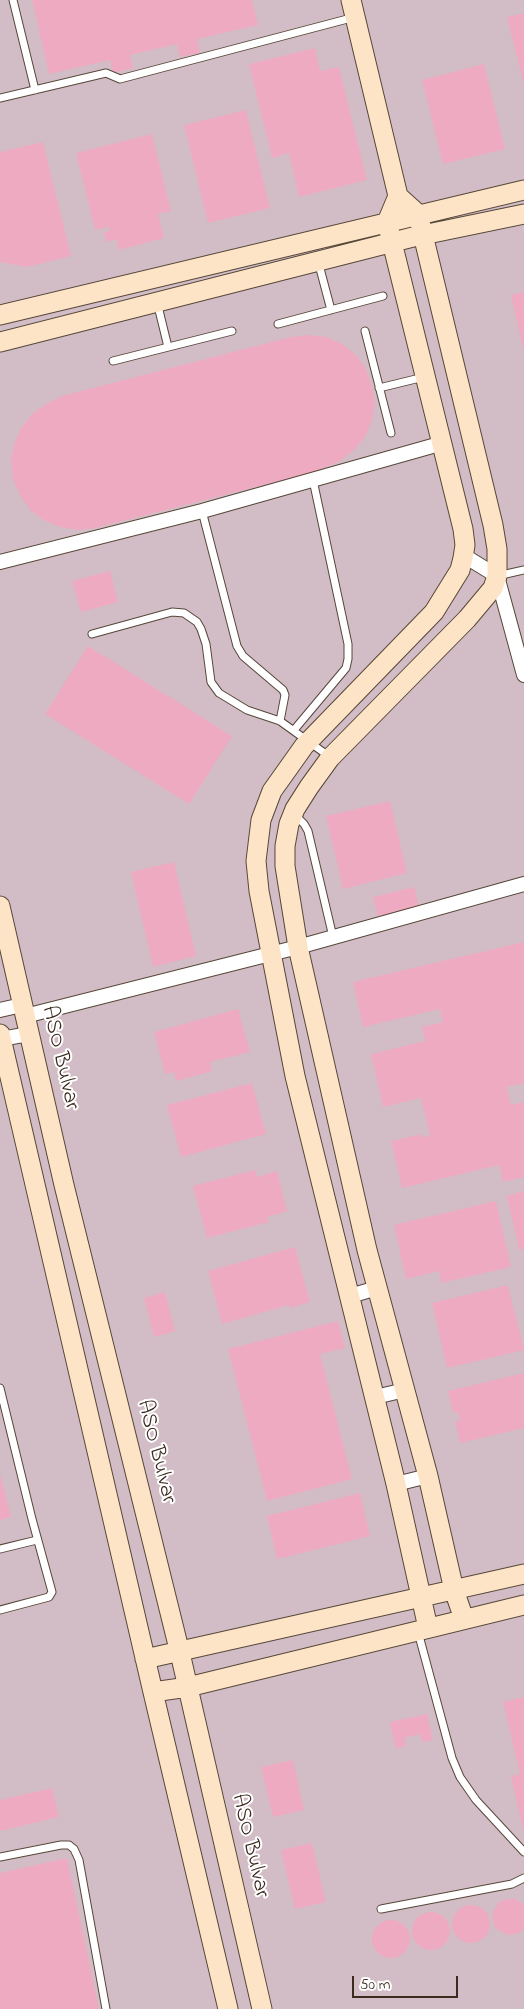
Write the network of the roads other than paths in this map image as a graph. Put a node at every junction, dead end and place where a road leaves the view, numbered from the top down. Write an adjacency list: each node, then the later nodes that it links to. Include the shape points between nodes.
1 (13, 0): 3 (lane)
2 (353, 9): 3 (lane, via 120,78 106,73); 6 (street)
3 (35, 90): 4 (lane)
4 (0, 98)
5 (524, 190): 7 (street)
6 (398, 196): 7 (street); 9 (street)
7 (418, 214): 9 (street); 10 (street)
8 (524, 214): 10 (street)
9 (387, 222): 11 (street); 16 (street)
10 (422, 236): 11 (street); 32 (street, via 493,524)
11 (392, 242): 12 (street); 23 (street)
12 (318, 261): 14 (street); 15 (lane)
13 (383, 296): 15 (lane)
14 (157, 302): 20 (street); 21 (lane)
15 (331, 310): 17 (lane)
16 (0, 315)
17 (278, 324)
18 (232, 331): 21 (lane)
19 (365, 332): 24 (lane)
20 (0, 342)
21 (168, 347): 22 (lane)
22 (113, 361)
23 (426, 377): 24 (lane); 26 (street)
24 (379, 388): 25 (lane)
25 (391, 433)
26 (443, 443): 27 (street); 29 (street, via 463,529)
27 (313, 480): 28 (street); 36 (lane, via 348,644 348,659 346,668)
28 (202, 511): 30 (street); 35 (lane, via 237,646 243,656 283,690)
29 (464, 555): 32 (street); 37 (street, via 460,570 434,612)
30 (0, 562)
31 (524, 570): 32 (lane)
32 (497, 576): 34 (street); 38 (street, via 493,588 467,619)
33 (92, 634): 35 (lane, via 172,612 184,612 201,629 214,688 247,710)
34 (524, 675)
35 (280, 721): 36 (lane)
36 (294, 730): 37 (lane)
37 (310, 741): 38 (lane); 44 (street, via 272,791 261,820 257,878)
38 (330, 758): 39 (street)
39 (293, 814): 42 (lane, via 308,831); 43 (street, via 285,866)
40 (524, 884): 42 (street)
41 (0, 906): 46 (street, ASO Bulvar)
42 (333, 937): 43 (street)
43 (298, 947): 44 (street); 48 (street)
44 (271, 952): 46 (street); 49 (street, via 295,1076)
45 (0, 1010): 46 (street)
46 (25, 1018): 47 (street); 64 (street, ASO Bulvar)
47 (0, 1037): 65 (street)
48 (377, 1288): 49 (street); 51 (street)
49 (350, 1296): 52 (street)
50 (0, 1388): 55 (lane)
51 (405, 1390): 52 (street); 53 (street)
52 (375, 1397): 54 (street)
53 (428, 1476): 54 (street); 58 (street)
54 (396, 1484): 59 (street)
55 (37, 1540): 56 (lane); 61 (lane, via 52,1592 49,1597)
56 (0, 1549)
57 (524, 1574): 58 (street)
58 (454, 1590): 59 (street); 62 (street)
59 (421, 1597): 63 (street); 64 (street)
60 (524, 1605): 62 (street)
61 (0, 1610)
62 (464, 1620): 63 (street)
63 (423, 1630): 66 (street); 68 (lane, via 452,1758 460,1777 476,1800)
64 (180, 1653): 65 (street); 66 (street, ASO Bulvar)
65 (145, 1659): 67 (street)
66 (188, 1687): 67 (street); 74 (street, ASO Bulvar)
67 (152, 1692): 73 (street)
68 (524, 1852)
69 (0, 1857): 72 (lane, via 61,1845 74,1849 79,1860)
70 (524, 1878): 71 (lane, via 512,1884)
71 (381, 1909)
72 (106, 2009)
73 (228, 2009)
74 (262, 2009)

